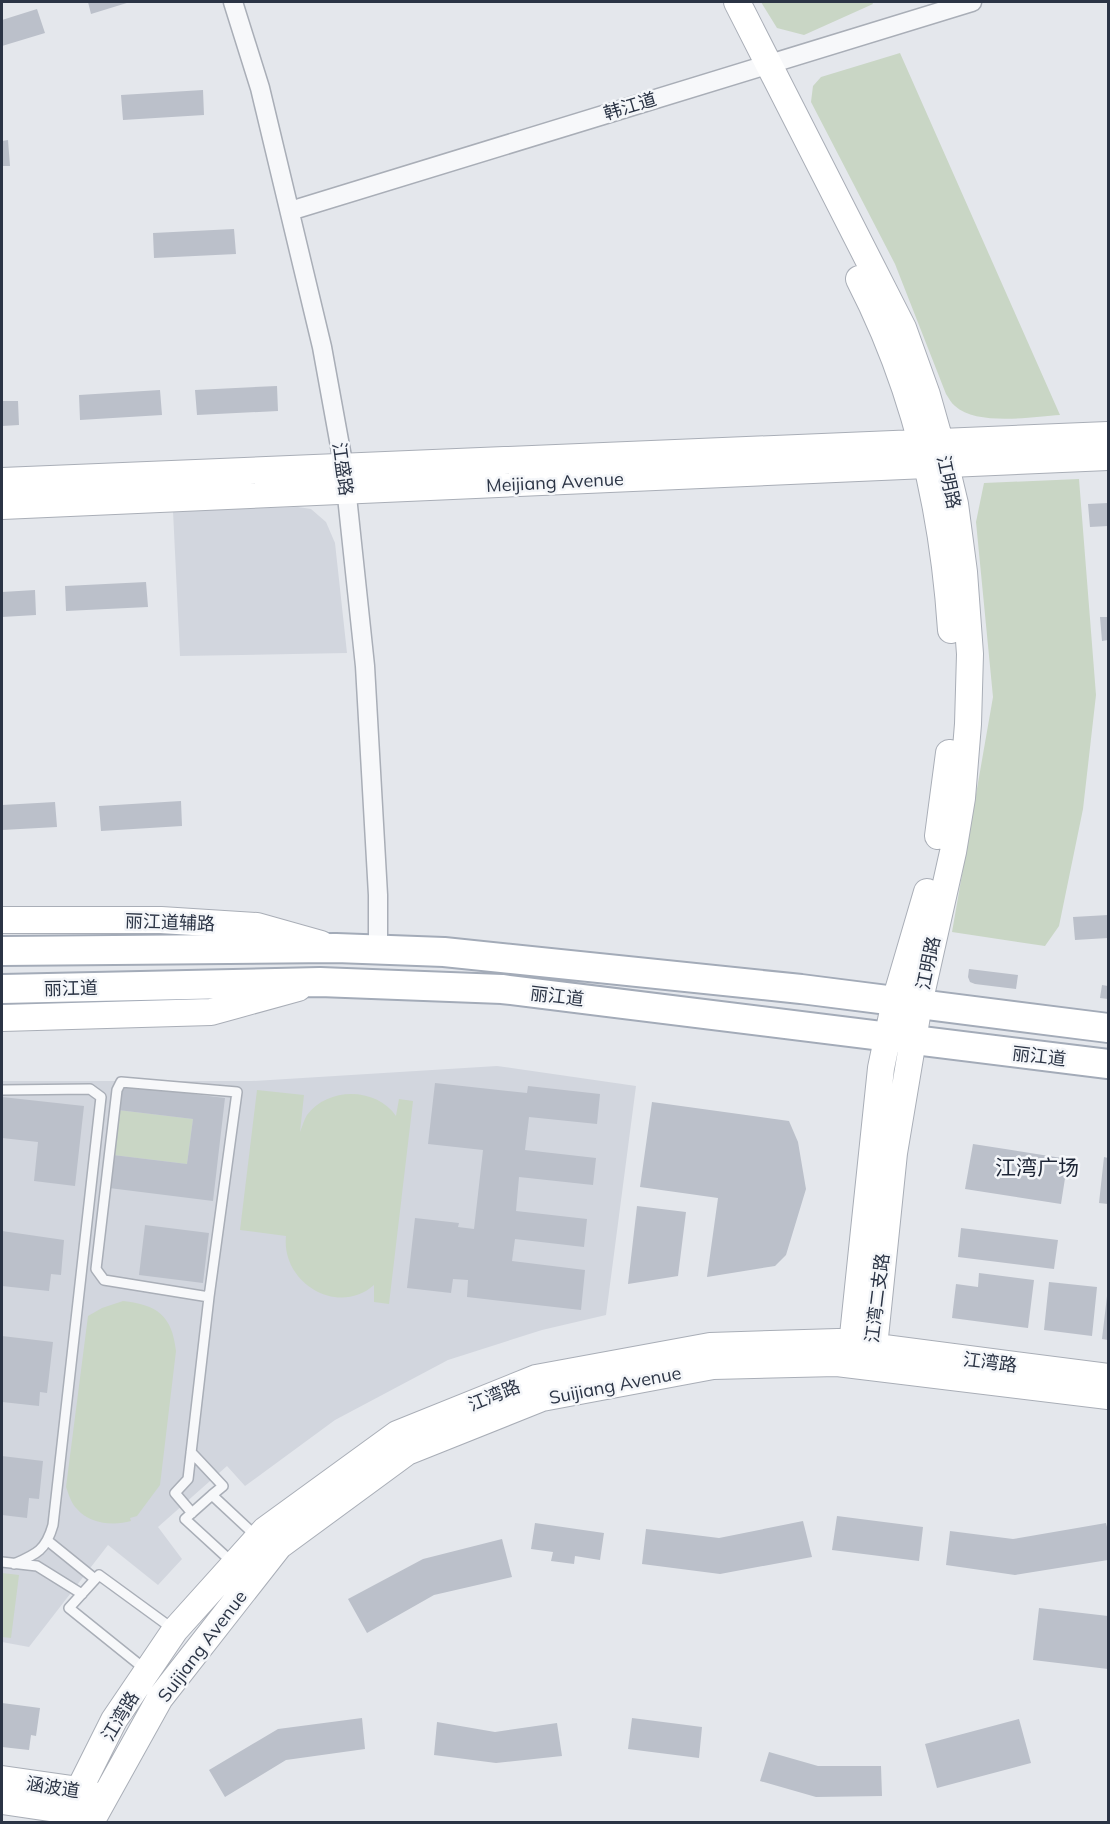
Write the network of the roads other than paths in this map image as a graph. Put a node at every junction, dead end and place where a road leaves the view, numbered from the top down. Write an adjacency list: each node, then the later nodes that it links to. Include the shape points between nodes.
1 (233, 2): 6 (street, 江盛路, via 260,88)
2 (718, 2): 5 (street, 江明路)
3 (737, 2): 5 (street, 江明路)
4 (972, 2): 5 (street, 韩江道)
5 (760, 66): 6 (street, 韩江道); 8 (street, 江明路, via 898,363)
6 (290, 211): 10 (street, 江盛路, via 322,347)
7 (1108, 435): 8 (street, Meijiang Avenue)
8 (934, 453): 9 (street, Meijiang Avenue); 10 (street, Meijiang Avenue); 19 (street, 江明路, via 955,504 964,572 970,654 968,724 957,831)
9 (1108, 457)
10 (345, 480): 11 (street, Meijiang Avenue); 12 (street, Meijiang Avenue); 15 (street, 江盛路, via 365,666)
11 (2, 481)
12 (2, 506)
13 (2, 920): 14 (street, 丽江道辅路, via 162,920 257,926)
14 (336, 948): 15 (main road, 丽江道); 16 (main road, 丽江道)
15 (378, 948): 19 (main road, 丽江道)
16 (2, 951)
17 (320, 982): 18 (main road, 丽江道); 20 (street, via 211,1012); 22 (main road, 丽江道, via 502,989)
18 (2, 989)
19 (907, 1002): 21 (main road, 丽江道); 22 (street, 江湾二支路)
20 (2, 1018)
21 (1108, 1028)
22 (900, 1038): 23 (main road, 丽江道); 26 (street, 江湾二支路, via 881,1068 872,1149)
23 (1108, 1064)
24 (2, 1090): 33 (lane, via 90,1089 101,1097)
25 (209, 1298): 25 (lane, via 104,1280 96,1269 121,1082 237,1092); 29 (lane)
26 (862, 1352): 27 (street, 江湾路); 28 (street, Suijiang Avenue); 32 (street, 江湾路, via 838,1342 710,1346 536,1378 396,1434); 43 (street, Suijiang Avenue, via 837,1363 712,1366 542,1398 407,1452 279,1546 160,1698)
27 (1108, 1377)
28 (1108, 1396)
29 (191, 1452): 30 (lane, via 223,1486); 31 (lane, via 188,1479 175,1493)
30 (212, 1495): 31 (lane); 32 (lane)
31 (192, 1513): 36 (lane, via 185,1519)
32 (258, 1538): 36 (street, 江湾路)
33 (48, 1541): 35 (lane, via 34,1555); 37 (lane)
34 (2, 1562): 35 (lane)
35 (14, 1564): 38 (lane, via 37,1566)
36 (234, 1564): 39 (street, 江湾路)
37 (95, 1579): 38 (lane); 39 (lane, via 99,1575)
38 (82, 1594): 40 (lane, via 69,1608)
39 (175, 1630): 40 (street, 江湾路)
40 (148, 1671): 43 (street, 江湾路, via 114,1720)
41 (2, 1779): 43 (street, 涵波道)
42 (2, 1802): 43 (street, 涵波道)
43 (84, 1810)

